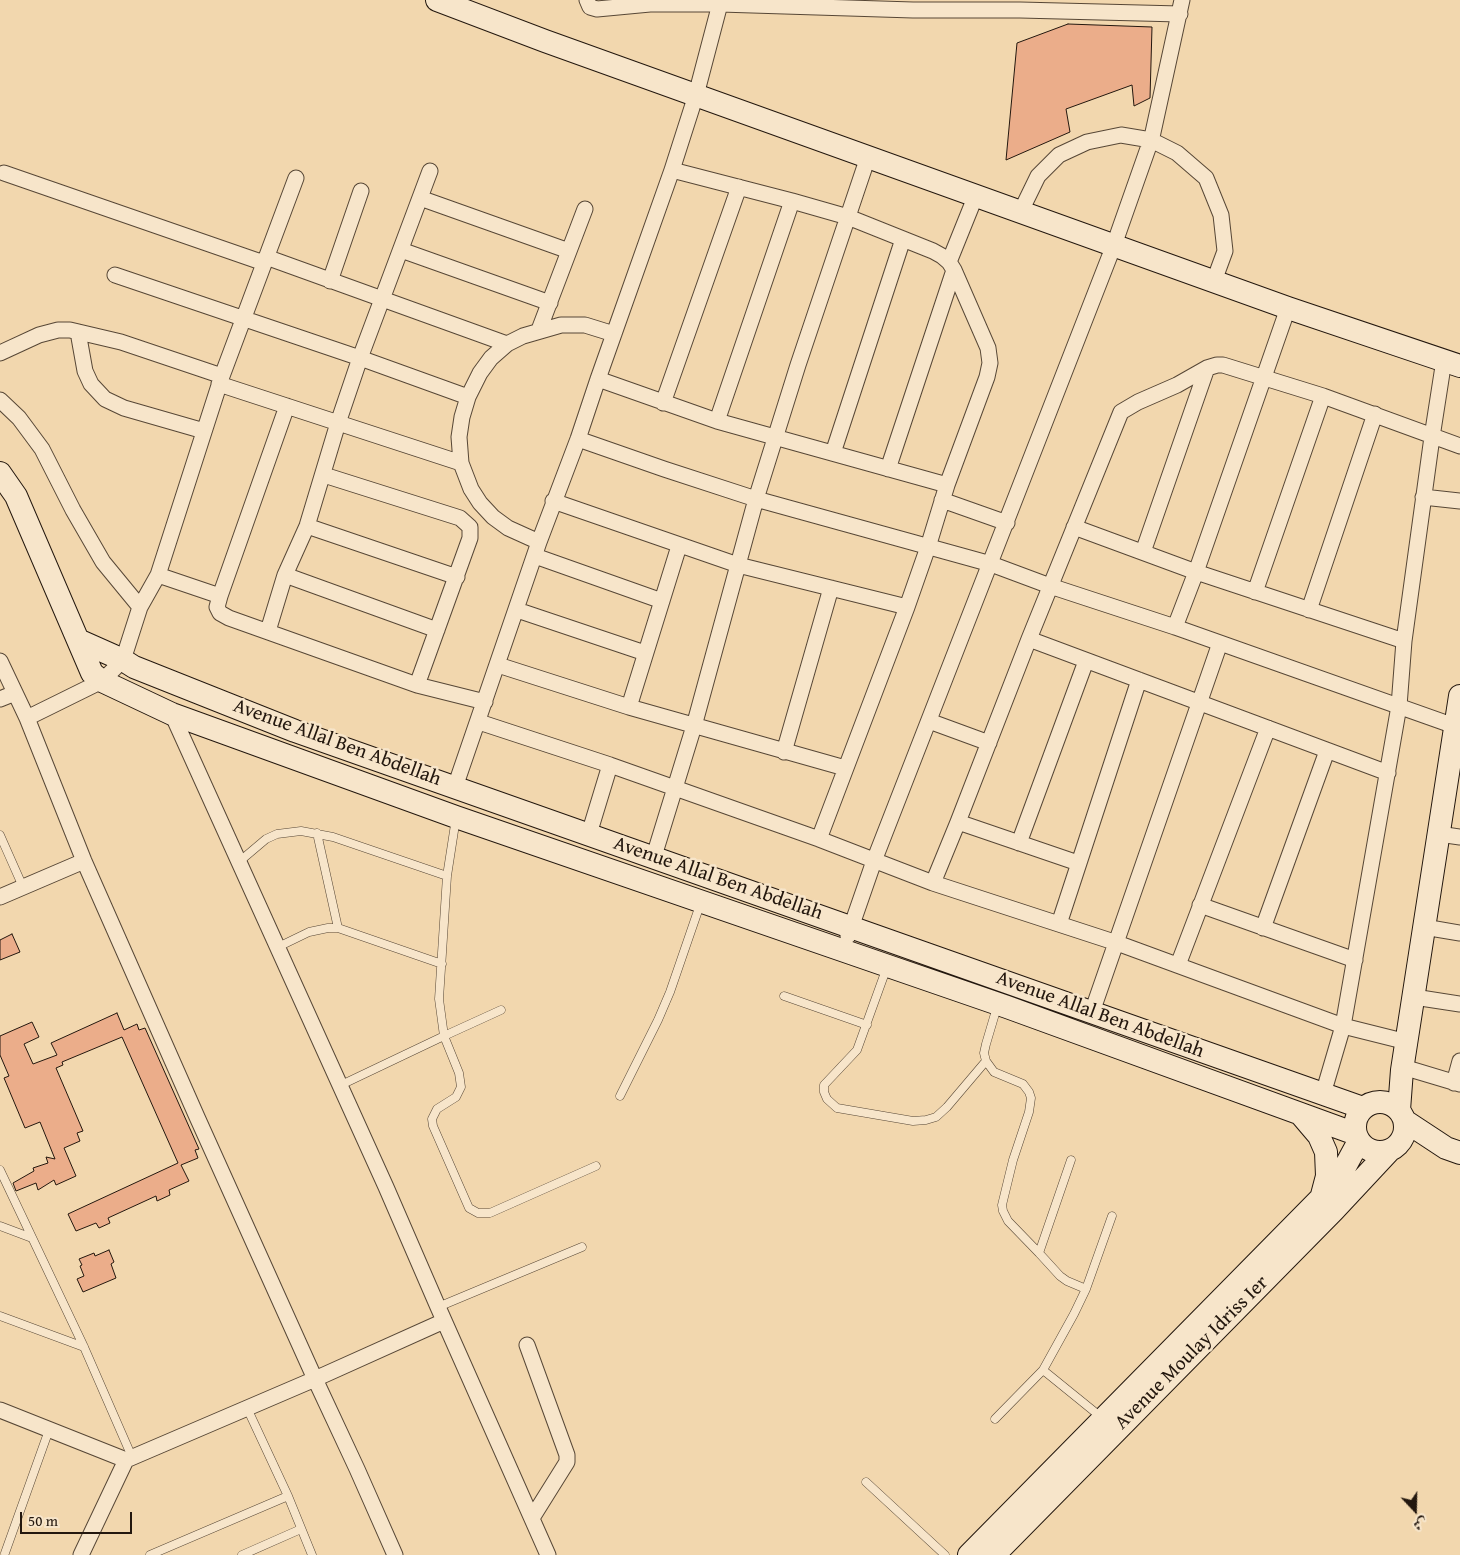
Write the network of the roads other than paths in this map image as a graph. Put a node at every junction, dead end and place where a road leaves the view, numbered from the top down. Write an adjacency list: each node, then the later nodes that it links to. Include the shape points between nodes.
1 (437, 0): 9 (street)
2 (587, 0): 3 (street, via 597,9)
3 (651, 2): 4 (street)
4 (720, 2): 5 (street); 9 (street)
5 (854, 4): 6 (street)
6 (914, 5): 7 (street)
7 (1021, 5): 8 (street)
8 (1181, 7): 10 (street)
9 (696, 95): 11 (street); 12 (street)
10 (1150, 140): 22 (street, via 1121,135 1087,142 1059,155 1038,176); 25 (street); 32 (street, via 1177,153 1206,178 1222,215 1225,251)
11 (868, 157): 18 (street); 23 (street)
12 (672, 170): 16 (street); 39 (street)
13 (430, 172): 19 (street)
14 (4, 173): 28 (street)
15 (296, 178): 28 (street)
16 (739, 187): 20 (street); 51 (street)
17 (361, 192): 31 (street)
18 (976, 195): 22 (street); 29 (street)
19 (420, 198): 26 (street); 27 (street)
20 (792, 201): 23 (street); 54 (street)
21 (586, 209): 27 (street)
22 (1021, 211): 25 (street)
23 (848, 217): 24 (street); 58 (street)
24 (903, 239): 29 (street, via 933,250); 61 (street)
25 (1114, 245): 32 (street); 72 (street)
26 (401, 250): 33 (street); 34 (street)
27 (569, 251): 34 (street)
28 (265, 260): 31 (street); 36 (street)
29 (951, 266): 63 (street); 66 (street, via 984,335 990,363)
30 (115, 275): 36 (street)
31 (330, 281): 33 (street)
32 (1214, 282): 35 (street)
33 (382, 300): 40 (street); 42 (street)
34 (550, 303): 37 (street)
35 (1288, 308): 43 (street); 45 (street)
36 (242, 319): 42 (street); 47 (street)
37 (539, 330): 39 (street, via 561,325 585,325); 40 (street)
38 (78, 332): 41 (street, via 58,330 39,335); 47 (street, via 121,342); 56 (street, via 85,371 91,384 105,398 124,408)
39 (614, 334): 46 (street)
40 (507, 344): 49 (street, via 491,358)
41 (0, 353)
42 (360, 358): 49 (street); 55 (street)
43 (1452, 363): 57 (street)
44 (1207, 368): 45 (street, via 1223,365); 74 (street, via 1121,412); 78 (street)
45 (1265, 378): 48 (street); 81 (street)
46 (598, 379): 51 (street); 59 (street)
47 (220, 380): 52 (street); 56 (street)
48 (1323, 396): 53 (street); 87 (street)
49 (468, 397): 62 (street, via 459,437)
50 (0, 400): 90 (street, via 42,450 103,562)
51 (663, 403): 54 (street)
52 (287, 406): 55 (street); 88 (street)
53 (1375, 414): 57 (street); 93 (street)
54 (717, 421): 58 (street)
55 (338, 423): 62 (street); 65 (street)
56 (204, 431): 82 (street)
57 (1432, 437): 60 (street); 67 (street)
58 (776, 438): 61 (street); 68 (street)
59 (578, 439): 68 (street); 70 (street)
60 (1460, 446)
61 (833, 452): 63 (street)
62 (461, 463): 77 (street, via 480,503 493,517)
63 (888, 469): 66 (street)
64 (0, 473): 98 (street, Avenue Allal Ben Abdellah, via 16,496)
65 (324, 475): 73 (street); 84 (street, via 466,522 470,527 470,538)
66 (947, 485): 69 (street)
67 (1424, 497): 71 (street); 99 (street)
68 (756, 499): 76 (street); 80 (street)
69 (942, 500): 72 (street); 76 (street)
70 (553, 501): 75 (street); 77 (street)
71 (1460, 501)
72 (1007, 523): 79 (street)
73 (307, 526): 83 (street); 84 (street)
74 (1074, 527): 78 (street); 85 (street)
75 (679, 546): 80 (street); 89 (street)
76 (928, 547): 79 (street); 91 (street)
77 (537, 549): 89 (street); 92 (street)
78 (1143, 552): 81 (street)
79 (990, 564): 85 (street); 118 (street)
80 (738, 565): 86 (street); 120 (street)
81 (1196, 572): 87 (street); 94 (street)
82 (158, 575): 88 (street); 90 (street)
83 (285, 575): 95 (street); 96 (street)
84 (457, 577): 95 (street)
85 (1050, 586): 94 (street); 97 (street)
86 (831, 588): 91 (street); 125 (street)
87 (1255, 592): 93 (street)
88 (220, 596): 96 (street, via 217,607 223,616)
89 (662, 601): 101 (street)
90 (140, 607): 103 (street)
91 (907, 607): 127 (street)
92 (517, 610): 101 (street); 105 (street)
93 (1309, 610): 99 (street)
94 (1175, 626): 100 (street)
95 (437, 630): 108 (street)
96 (268, 631): 108 (street)
97 (1029, 639): 104 (street); 123 (street)
98 (78, 640): 103 (street, Avenue Allal Ben Abdellah); 107 (street, Avenue Allal Ben Abdellah, via 92,673)
99 (1404, 641): 115 (street)
100 (1220, 643): 113 (street); 115 (street)
101 (645, 653): 114 (street)
102 (0, 660): 109 (street)
103 (123, 660): 107 (street); 129 (street, Avenue Allal Ben Abdellah, via 295,731)
104 (1086, 661): 106 (street); 138 (street)
105 (498, 665): 112 (street); 114 (street)
106 (1139, 680): 113 (street); 143 (street)
107 (102, 681): 116 (street, Avenue Allal Ben Abdellah); 117 (street)
108 (417, 685): 112 (street)
109 (16, 693): 111 (street); 117 (street)
110 (1460, 696): 121 (street)
111 (0, 699)
112 (485, 702): 119 (street)
113 (1199, 702): 122 (street); 156 (street)
114 (629, 706): 120 (street)
115 (1399, 706): 121 (street); 128 (street)
116 (172, 714): 131 (street, Avenue Allal Ben Abdellah); 141 (street)
117 (27, 718): 140 (street)
118 (929, 721): 123 (street); 142 (street)
119 (479, 722): 126 (street); 129 (street)
120 (694, 726): 125 (street); 130 (street)
121 (1458, 727): 136 (street)
122 (1268, 728): 124 (street); 149 (street)
123 (989, 742): 132 (street)
124 (1327, 751): 128 (street); 154 (street)
125 (784, 752): 127 (street)
126 (610, 765): 130 (street); 134 (street)
127 (845, 768): 137 (street)
128 (1388, 773): 159 (street)
129 (455, 787): 134 (street, Avenue Allal Ben Abdellah)
130 (676, 788): 137 (street); 139 (street)
131 (456, 816): 144 (lane); 148 (street, Avenue Allal Ben Abdellah)
132 (958, 822): 138 (street); 145 (street)
133 (317, 833): 141 (lane, via 277,834); 144 (lane); 153 (lane)
134 (589, 834): 139 (street, Avenue Allal Ben Abdellah)
135 (0, 835): 146 (lane)
136 (1449, 835): 152 (street)
137 (819, 839): 142 (street)
138 (1019, 843): 143 (street)
139 (654, 856): 151 (street, Avenue Allal Ben Abdellah)
140 (84, 861): 146 (street); 201 (street)
141 (240, 861): 157 (street)
142 (874, 861): 145 (street); 151 (street)
143 (1078, 863): 150 (street)
144 (447, 876): 160 (lane)
145 (933, 883): 150 (street)
146 (23, 887): 147 (street)
147 (0, 897)
148 (702, 900): 158 (street, Avenue Allal Ben Abdellah); 179 (lane, via 670,992)
149 (1200, 905): 154 (street); 162 (street)
150 (1059, 924): 156 (street)
151 (851, 926): 158 (street); 168 (street, Avenue Allal Ben Abdellah)
152 (1424, 927): 155 (street); 164 (street)
153 (338, 928): 157 (lane, via 309,932); 160 (lane)
154 (1263, 928): 159 (street)
155 (1460, 933)
156 (1117, 943): 162 (street); 168 (street)
157 (278, 947): 177 (street)
158 (844, 950): 161 (street, Avenue Allal Ben Abdellah)
159 (1355, 960): 170 (street)
160 (442, 964): 171 (lane, via 439,999)
161 (888, 965): 165 (street, Avenue Allal Ben Abdellah); 169 (lane)
162 (1178, 965): 170 (street)
163 (784, 996): 169 (lane)
164 (1414, 997): 166 (street); 172 (street)
165 (998, 1004): 174 (lane, via 984,1052); 181 (street, Avenue Allal Ben Abdellah)
166 (1460, 1004)
167 (501, 1010): 171 (lane)
168 (1092, 1012): 178 (street, Avenue Allal Ben Abdellah)
169 (867, 1025): 174 (lane, via 857,1050 824,1085 827,1100 837,1108 913,1121 936,1117)
170 (1344, 1026): 172 (street); 178 (street)
171 (444, 1036): 177 (lane); 187 (lane, via 459,1073 461,1087 456,1097 436,1109 433,1126 469,1208 484,1214)
172 (1407, 1042): 175 (street)
173 (1460, 1060): 176 (street)
174 (986, 1061): 194 (lane, via 994,1072 1023,1084 1031,1098 1002,1205 1008,1221)
175 (1402, 1069): 176 (street); 180 (street); 182 (street)
176 (1457, 1083)
177 (340, 1086): 196 (street)
178 (1323, 1094): 180 (street, Avenue Allal Ben Abdellah)
179 (620, 1096)
180 (1369, 1105): 182 (street, via 1392,1104); 183 (street, via 1357,1116)
181 (1302, 1115): 183 (street, Avenue Allal Ben Abdellah); 189 (street, via 1319,1136 1326,1152 1327,1176)
182 (1402, 1115): 184 (street, via 1405,1133); 185 (street)
183 (1357, 1138): 184 (street, via 1369,1150 1383,1152); 189 (street, Avenue Moulay Idriss Ier, via 1342,1171)
184 (1394, 1147): 185 (street); 221 (street, Avenue Moulay Idriss Ier)
185 (1453, 1150)
186 (1071, 1160): 194 (lane)
187 (596, 1166)
188 (0, 1170): 192 (lane)
189 (1321, 1198): 205 (street, Avenue Moulay Idriss Ier)
190 (1112, 1216): 195 (lane)
191 (0, 1226): 192 (lane)
192 (32, 1238): 199 (lane)
193 (582, 1246): 196 (lane)
194 (1039, 1254): 195 (lane, via 1060,1276)
195 (1086, 1289): 200 (lane)
196 (441, 1314): 201 (street); 210 (street)
197 (0, 1316): 199 (lane)
198 (527, 1345): 210 (street, via 567,1455 567,1462)
199 (84, 1347): 207 (lane)
200 (1043, 1370): 204 (lane); 205 (lane)
201 (315, 1379): 202 (street); 217 (street)
202 (247, 1408): 207 (street); 209 (lane)
203 (0, 1410): 206 (street)
204 (995, 1419)
205 (1103, 1419): 220 (street, Avenue Moulay Idriss Ier)
206 (49, 1430): 207 (street); 212 (lane)
207 (129, 1458): 213 (street)
208 (866, 1482): 219 (lane)
209 (288, 1496): 211 (lane); 214 (lane)
210 (532, 1518): 218 (street)
211 (301, 1529): 215 (lane); 216 (lane)
212 (6, 1553)
213 (81, 1555)
214 (150, 1555)
215 (242, 1555)
216 (312, 1555)
217 (395, 1555)
218 (548, 1555)
219 (945, 1555)
220 (969, 1555)
221 (994, 1555)

